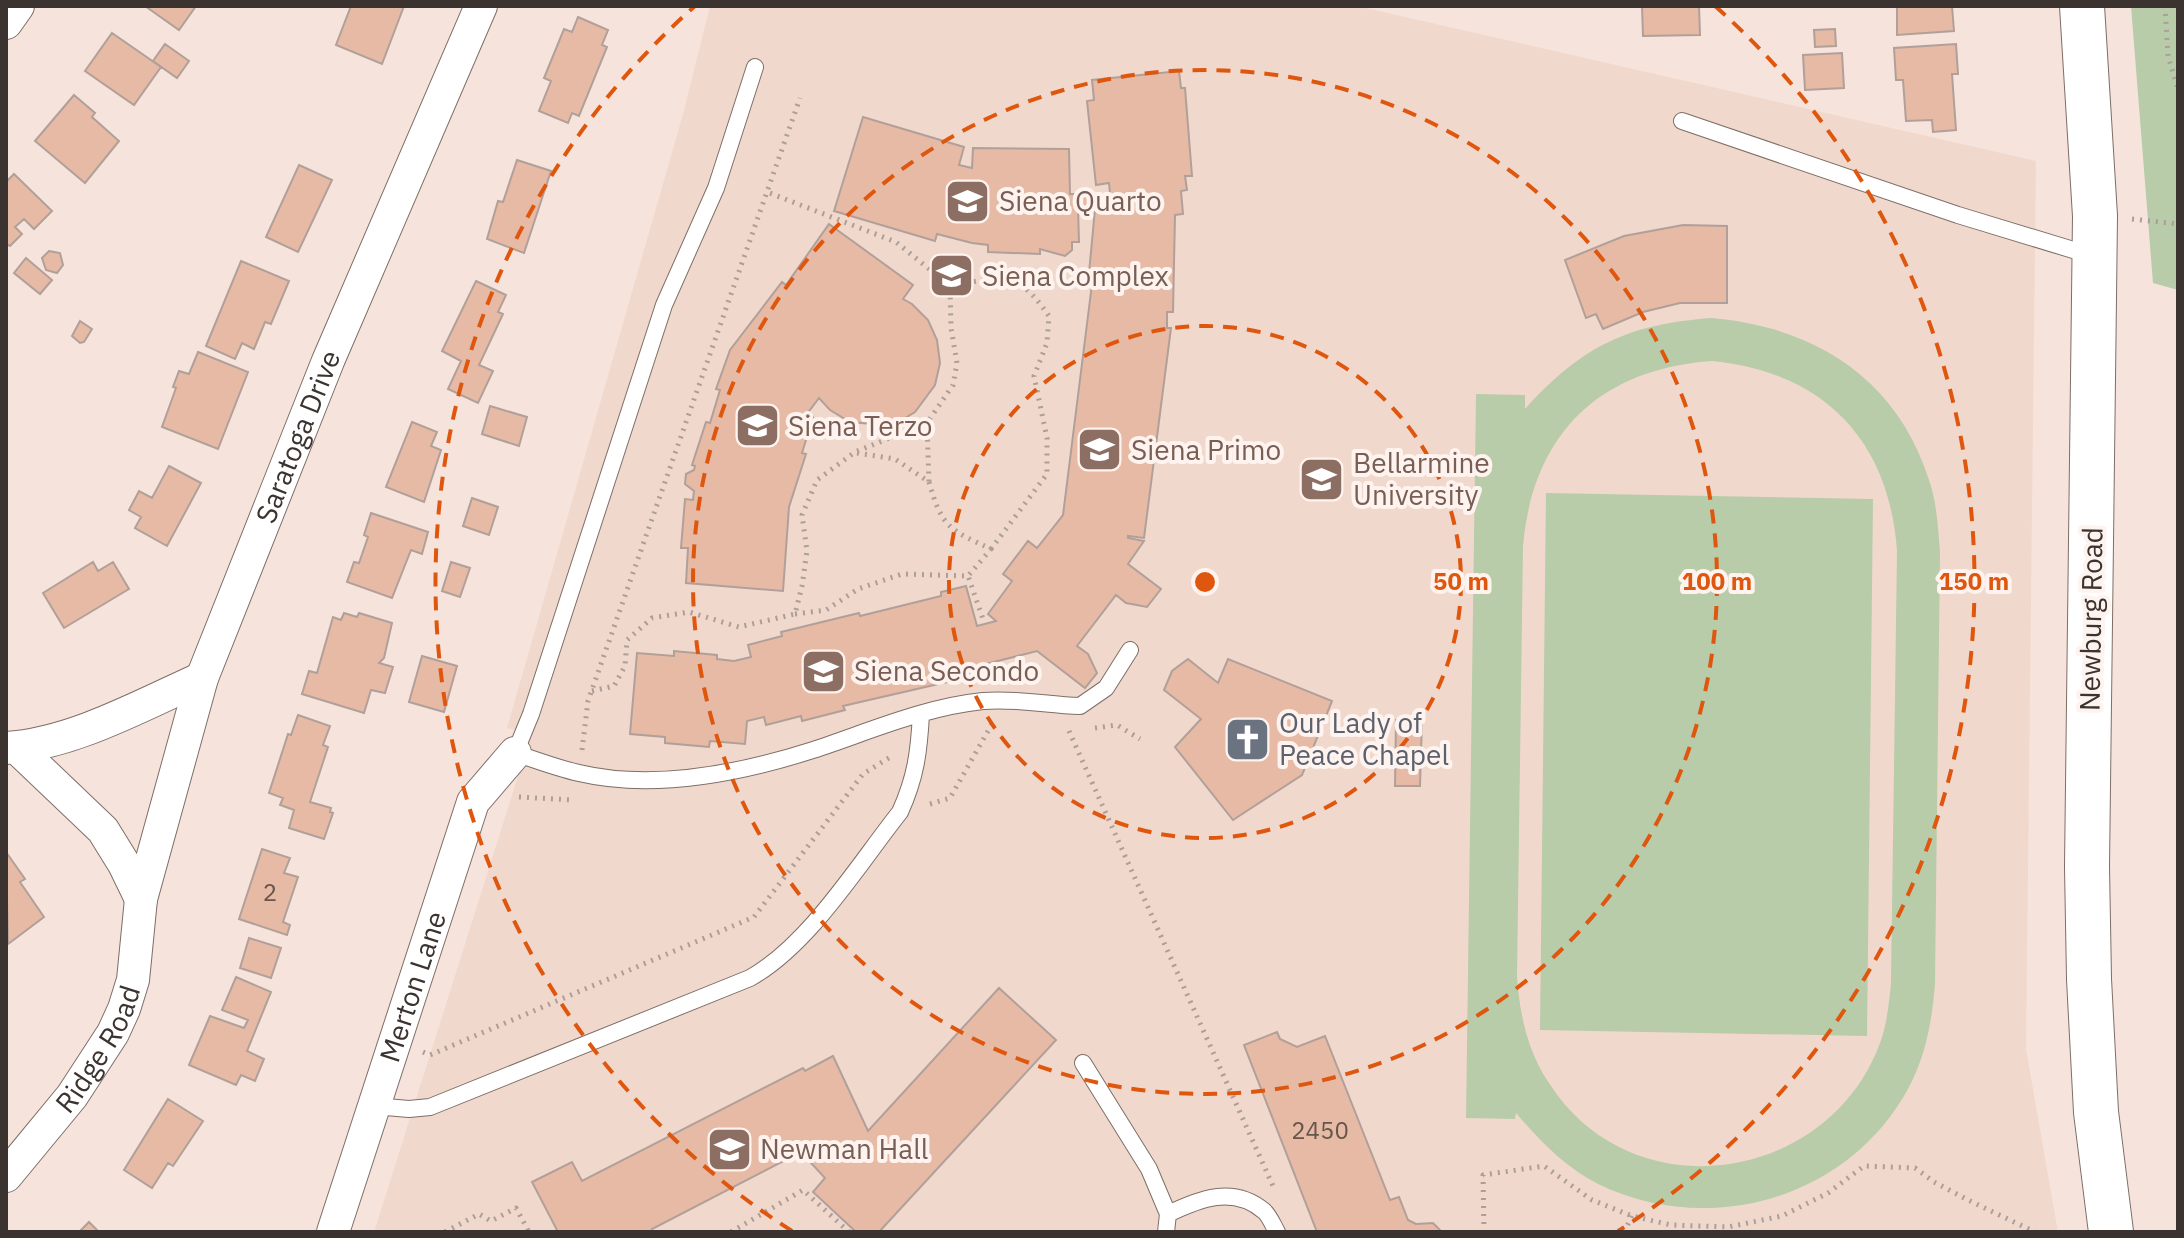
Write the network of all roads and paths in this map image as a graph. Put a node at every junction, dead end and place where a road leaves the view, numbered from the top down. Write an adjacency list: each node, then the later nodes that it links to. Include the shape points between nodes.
1 (18, 6): 5 (street)
2 (481, 6): 21 (street, Saratoga Drive, via 328,361)
3 (2082, 6): 11 (main road, Newburg Road)
4 (2165, 6): 7 (path, via 2168,56)
5 (6, 23)
6 (755, 67): 29 (lane, via 716,188 664,305)
7 (2178, 89)
8 (800, 98): 10 (path)
9 (1682, 121): 11 (lane)
10 (767, 192): 12 (path, via 896,242); 22 (path)
11 (2095, 256): 51 (main road, Newburg Road, via 2088,881 2096,1112)
12 (950, 286): 13 (path, via 957,363 953,385); 16 (path, via 1002,277 1032,291 1049,316 1047,343 1034,376 1047,438 1047,474)
13 (927, 423): 14 (path); 15 (path)
14 (855, 452): 15 (path, via 895,459); 18 (path, via 817,480 802,515 807,551)
15 (929, 482): 16 (path, via 937,510 952,531)
16 (991, 549): 17 (path)
17 (968, 576): 18 (path, via 902,574 858,589 826,610); 19 (path)
18 (795, 614): 22 (path, via 739,627 689,612 652,618 627,640 625,666 614,686)
19 (983, 619)
20 (1130, 650): 23 (lane, via 1106,688 1080,706 983,701)
21 (202, 678): 28 (street, via 120,716); 33 (street, Ridge Road)
22 (592, 691): 30 (path)
23 (921, 714): 30 (lane, via 746,769 675,778); 31 (lane)
24 (995, 720): 31 (path, via 950,798 920,807)
25 (1056, 727): 26 (path)
26 (1069, 731): 27 (path, via 1117,725); 38 (path)
27 (1140, 739)
28 (11, 748): 33 (street, via 103,830)
29 (515, 753): 30 (lane); 36 (street, Merton Lane, via 473,802)
30 (580, 773): 32 (path, via 576,800)
31 (911, 788): 34 (path, via 896,753 863,774 754,917 430,1055); 36 (lane, via 900,812 800,941 773,966 430,1107)
32 (511, 797)
33 (141, 899): 37 (street, Ridge Road, via 133,980 113,1033 72,1096)
34 (412, 1047)
35 (1083, 1063): 39 (lane, via 1149,1169)
36 (374, 1106): 41 (street, Merton Lane)
37 (6, 1176)
38 (1274, 1188)
39 (1168, 1214): 46 (lane); 47 (lane, via 1202,1198 1239,1197 1265,1212)
40 (1632, 1216): 48 (path, via 1592,1200 1544,1166 1483,1175); 49 (path); 50 (path, via 1671,1225 1728,1227 1782,1216 1828,1193 1864,1166 1915,1168)
41 (333, 1232)
42 (445, 1232): 43 (path, via 479,1214 491,1221 516,1208)
43 (529, 1232)
44 (731, 1232): 45 (path, via 803,1190)
45 (849, 1232)
46 (1166, 1232)
47 (1277, 1232)
48 (1484, 1232)
49 (1624, 1232)
50 (2035, 1232)
51 (2111, 1232)

